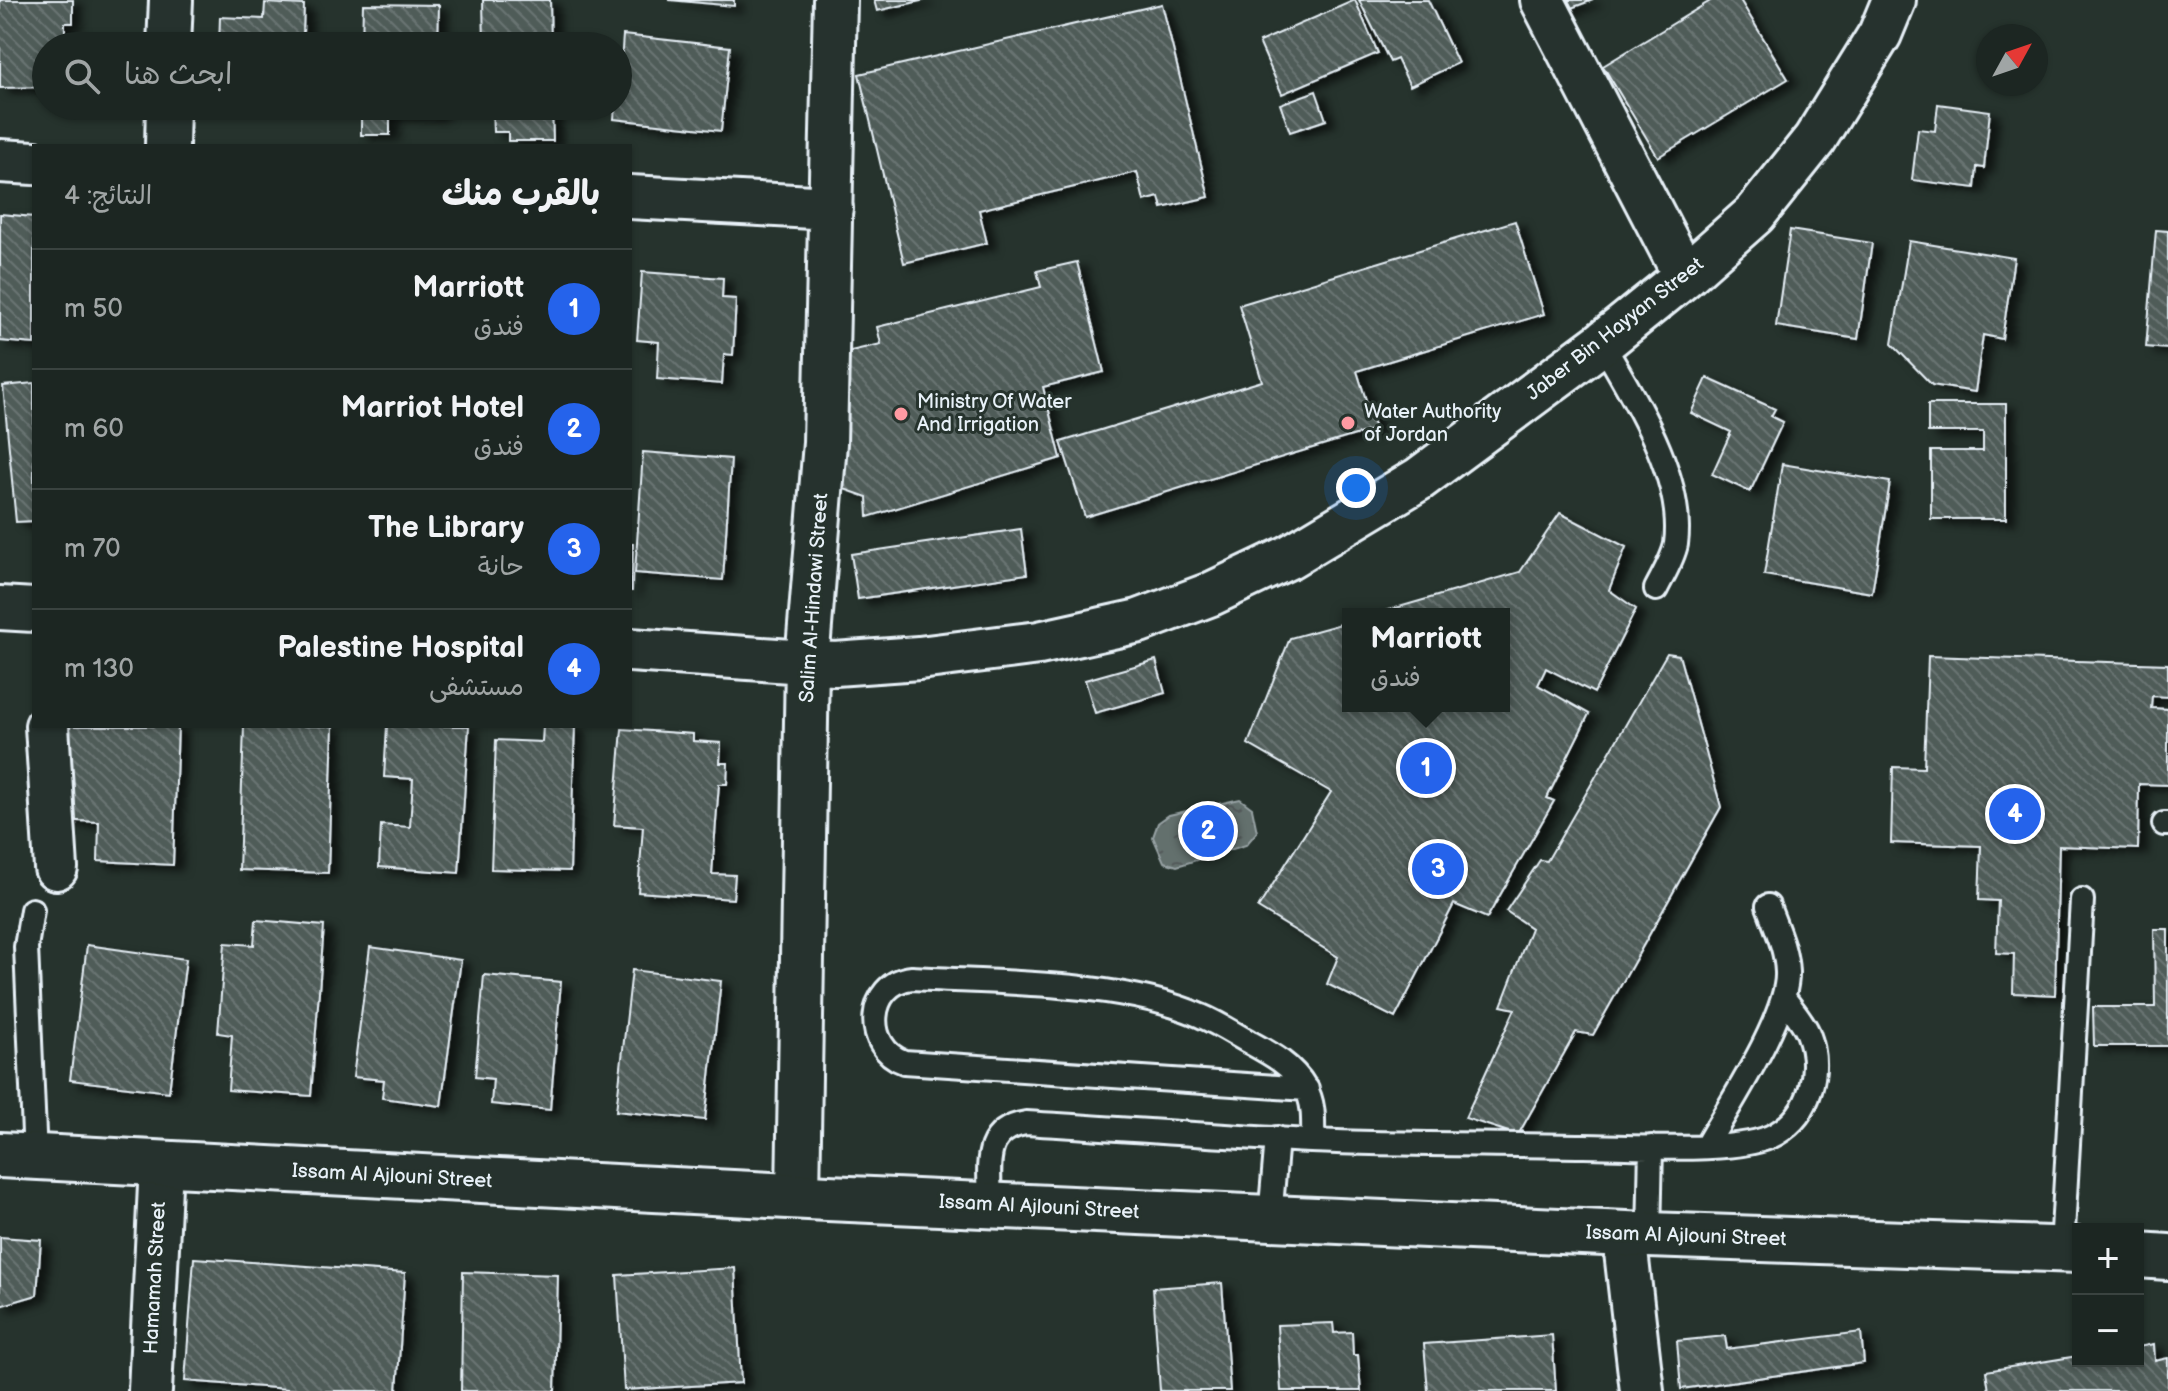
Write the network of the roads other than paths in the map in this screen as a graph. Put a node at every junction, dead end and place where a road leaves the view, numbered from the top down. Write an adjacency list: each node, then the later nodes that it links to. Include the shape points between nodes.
1 (171, 0): 5 (street)
2 (835, 0): 11 (street, Salim Al-Hindawi Street)
3 (1542, 0): 12 (street)
4 (1894, 0): 12 (street, Jaber Bin Hayyan Street, via 1880,34 1815,139 1755,214)
5 (170, 32)
6 (168, 120): 7 (street)
7 (167, 144)
8 (0, 161): 9 (street)
9 (32, 163)
10 (632, 197): 11 (street)
11 (831, 208): 18 (street, Salim Al-Hindawi Street)
12 (1685, 276): 13 (street, Jaber Bin Hayyan Street)
13 (1602, 343): 14 (lane, via 1673,489 1678,518 1675,548); 18 (street, Jaber Bin Hayyan Street, via 1419,479 1289,557 1211,594 1139,621 1039,643)
14 (1656, 589)
15 (0, 608): 16 (street)
16 (32, 610)
17 (632, 650): 18 (street, Jaber Bin Hayyan Street)
18 (821, 663): 32 (street, Salim Al-Hindawi Street, via 802,1082)
19 (47, 728): 20 (street)
20 (56, 868)
21 (2082, 900): 36 (lane)
22 (1768, 906): 24 (lane, via 1785,951)
23 (32, 910): 30 (lane)
24 (1784, 998): 28 (lane); 28 (lane, via 1807,1031 1814,1054 1807,1100 1776,1135 1753,1143)
25 (1307, 1089): 25 (lane, via 1284,1063 1200,1015 1131,996 912,978 891,984 877,1001 877,1036 887,1053 904,1062); 27 (lane, via 1313,1106)
26 (1277, 1138): 27 (lane); 33 (lane, via 1013,1125 993,1141); 34 (lane)
27 (1313, 1141): 29 (lane)
28 (1706, 1146): 29 (lane)
29 (1651, 1147): 35 (lane)
30 (17, 1156): 31 (street, Issam Al Ajlouni Street)
31 (175, 1166): 32 (street, Issam Al Ajlouni Street); 39 (street, Hamamah Street); 40 (street, Hamamah Street)
32 (813, 1197): 33 (street, Issam Al Ajlouni Street)
33 (990, 1205): 34 (street, Issam Al Ajlouni Street)
34 (1270, 1218): 35 (street, Issam Al Ajlouni Street)
35 (1637, 1234): 36 (street, Issam Al Ajlouni Street); 41 (street)
36 (2070, 1249)
37 (2144, 1255): 38 (street)
38 (2168, 1257)
39 (150, 1391)
40 (177, 1391)
41 (1642, 1391)

